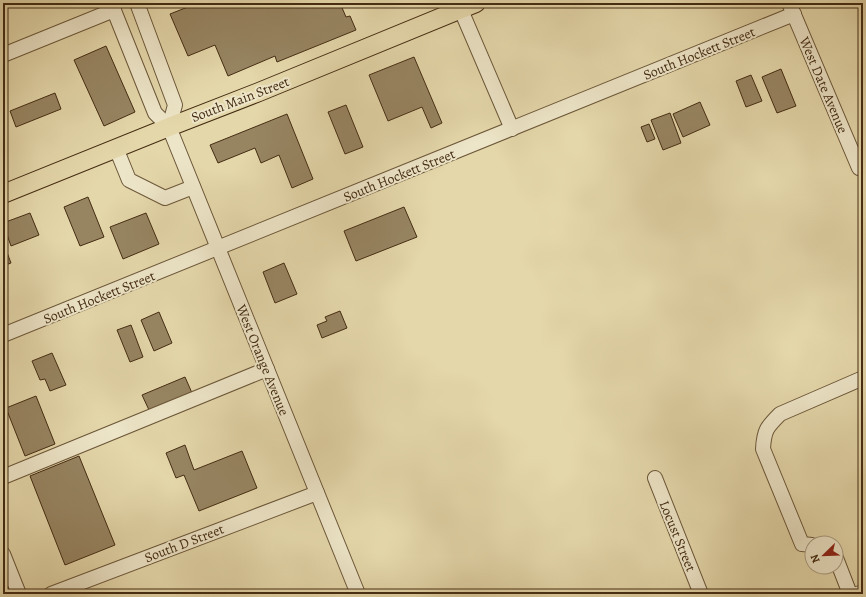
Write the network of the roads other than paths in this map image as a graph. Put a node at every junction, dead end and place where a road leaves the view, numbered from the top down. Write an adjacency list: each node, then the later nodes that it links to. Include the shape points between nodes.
1 (137, 3): 6 (street, via 175,105)
2 (465, 5): 6 (main road, South Main Street, via 259,92); 7 (street)
3 (112, 6): 5 (street); 6 (street, West Orange Avenue, via 155,113)
4 (792, 9): 7 (street, South Hockett Street); 9 (street, West Date Avenue)
5 (3, 55)
6 (168, 127): 8 (main road, South Main Street); 10 (street, West Orange Avenue)
7 (512, 129): 12 (street, South Hockett Street)
8 (116, 148): 10 (street, via 129,180 165,198); 11 (main road, South Main Street)
9 (859, 168)
10 (193, 187): 12 (street, West Orange Avenue)
11 (3, 194)
12 (218, 249): 13 (street, South Hockett Street); 14 (street, West Orange Avenue)
13 (3, 335)
14 (267, 369): 16 (street); 18 (street, West Orange Avenue)
15 (863, 378): 19 (street, via 780,414 764,434 763,448)
16 (3, 477)
17 (655, 478): 26 (street, Locust Street)
18 (317, 493): 24 (street, South D Street); 25 (street, West Orange Avenue)
19 (804, 544)
20 (3, 554): 23 (street)
21 (843, 575): 27 (street)
22 (863, 592): 28 (street)
23 (19, 594)
24 (51, 594)
25 (358, 594)
26 (701, 594)
27 (850, 594)
28 (857, 594)

